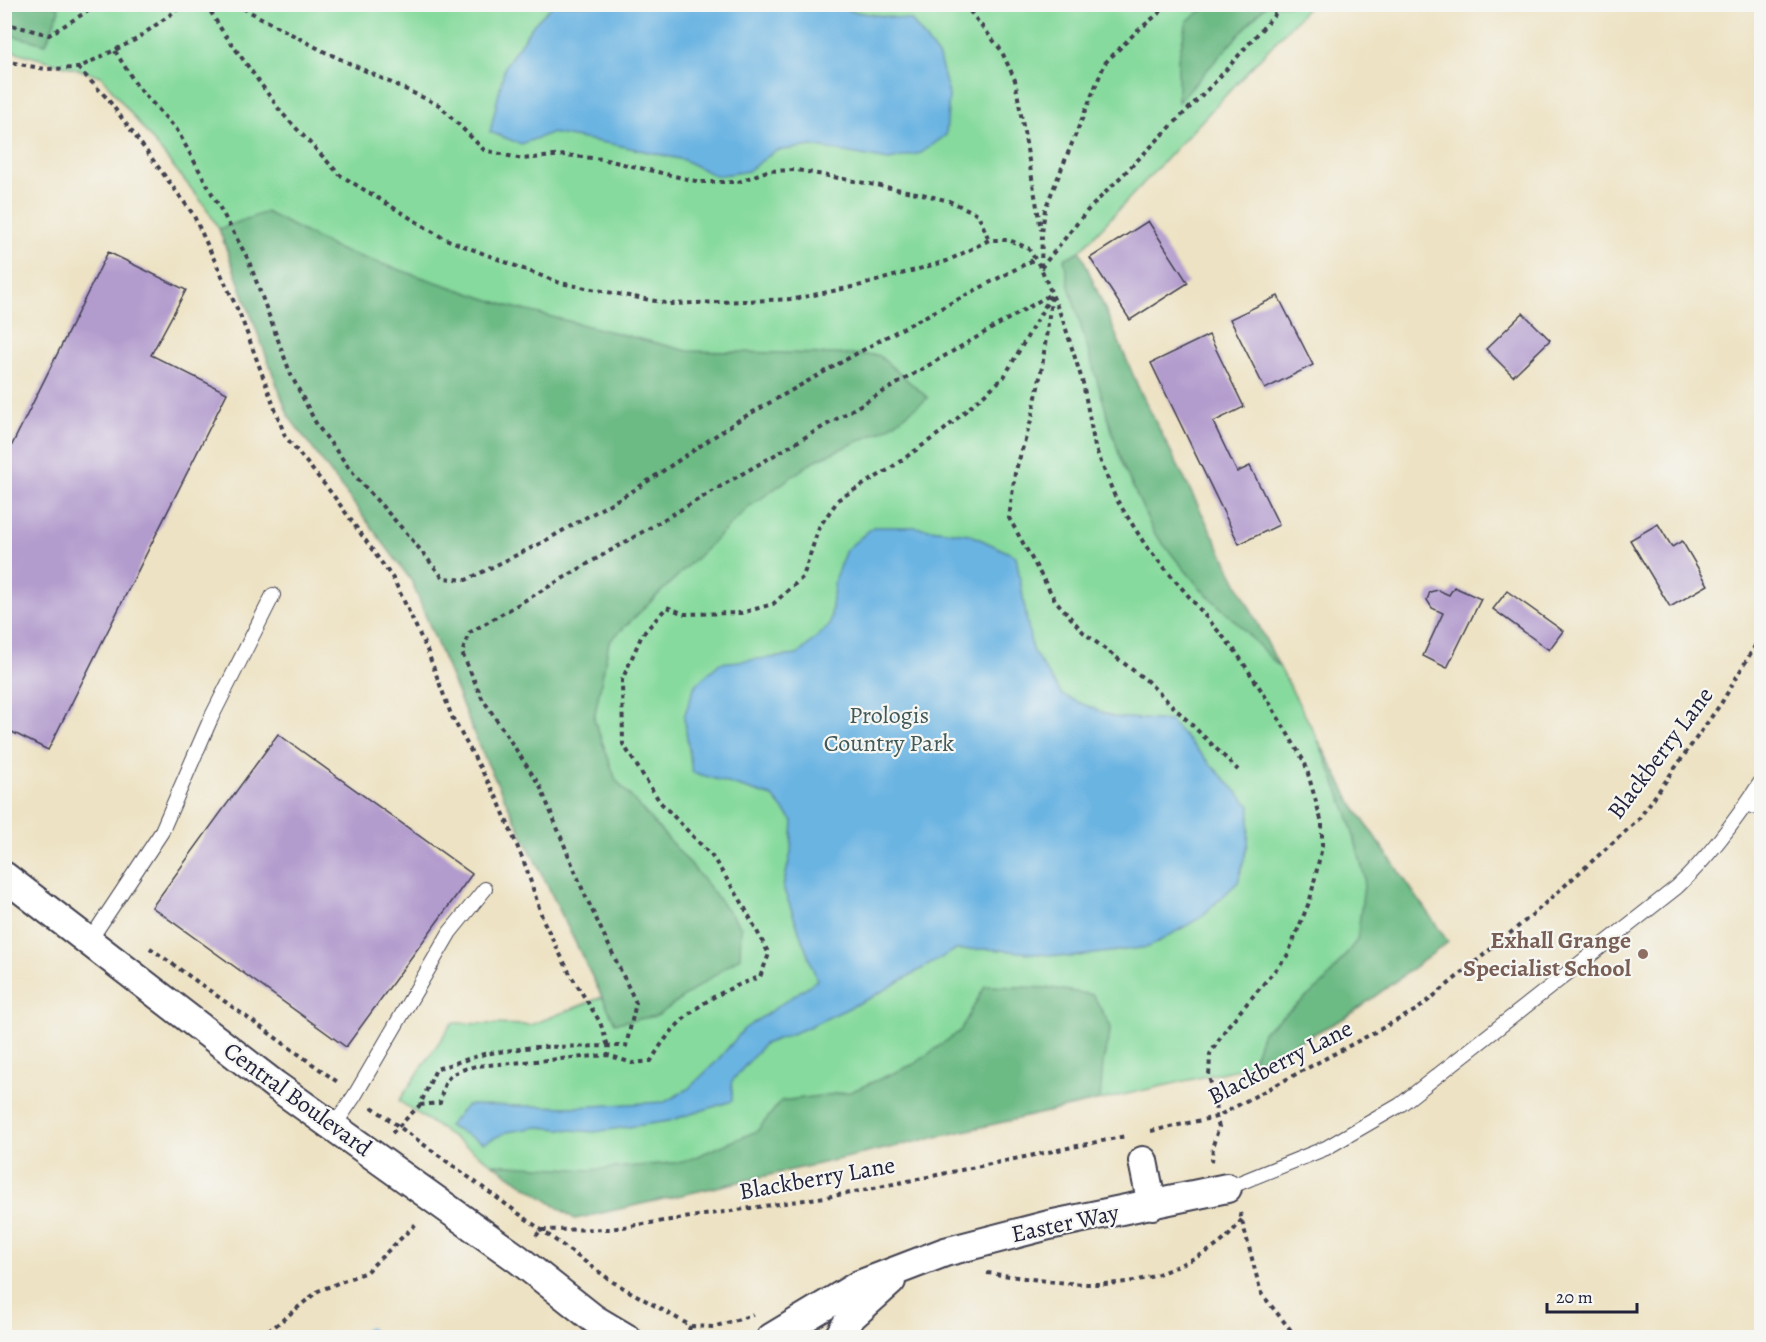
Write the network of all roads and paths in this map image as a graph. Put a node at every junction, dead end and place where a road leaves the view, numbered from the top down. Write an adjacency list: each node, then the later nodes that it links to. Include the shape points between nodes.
1 (99, 4): 8 (path, via 49,35)
2 (185, 4): 9 (path)
3 (206, 4): 13 (path, via 281,112 340,176 443,238 560,283 671,304 794,299 947,261)
4 (235, 4): 13 (path, via 323,51 439,105 484,150 522,159 565,155 602,159 700,182 738,182 767,171 787,170 840,177 949,201 978,214)
5 (964, 4): 12 (path, via 1001,50 1015,80)
6 (1170, 4): 12 (path, via 1105,63 1056,178 1045,209)
7 (1284, 4): 15 (path, via 1216,81 1087,211)
8 (4, 24)
9 (115, 51): 11 (path); 14 (path, via 137,86 177,130 248,259 291,375 317,425 443,578 466,580 541,543 636,489 739,420)
10 (4, 61): 11 (path, via 45,69)
11 (78, 68): 27 (path, via 106,98 193,214 241,317 285,436 394,580 427,650 452,717 497,798 543,920 600,1022)
12 (1042, 234): 15 (path)
13 (989, 240): 14 (path, via 1009,240 1028,248)
14 (1035, 259): 15 (path)
15 (1041, 268): 16 (path)
16 (1052, 294): 19 (path, via 1042,367 1015,473 1009,518 1055,600 1084,633 1146,680); 27 (path, via 469,633 462,652 482,698 540,786 584,893 636,1003 626,1046); 29 (path, via 1004,378 944,430 839,499 819,527 803,578 773,604 741,613 684,614 667,607 642,635 622,680 623,744 660,802 711,855 740,899 769,954 760,977 731,986 697,1006 674,1028 651,1060 632,1062 608,1055 476,1066 456,1071 444,1083 440,1103); 30 (path, via 1083,382 1095,447 1115,497 1146,546 1236,652 1269,702 1305,763 1322,823 1322,847 1310,900 1287,956 1227,1027 1210,1054 1209,1077)
17 (273, 595): 25 (lane, via 211,718 161,833)
18 (1761, 634): 30 (path, Blackberry Lane, via 1722,702 1638,820 1531,916 1418,1009)
19 (1238, 770)
20 (1761, 780): 21 (lane)
21 (1747, 804): 22 (lane); 37 (lane, via 1702,864 1677,887 1400,1105 1326,1148)
22 (1761, 809)
23 (4, 876): 25 (street, Central Boulevard)
24 (485, 889): 28 (lane, via 450,932)
25 (90, 940): 31 (street, Central Boulevard)
26 (144, 944): 28 (path)
27 (608, 1046): 29 (path, via 533,1047 484,1054 436,1069)
28 (355, 1095): 31 (lane); 32 (path)
29 (420, 1105): 32 (path)
30 (1216, 1118): 33 (path, Blackberry Lane); 37 (path, via 1219,1128 1212,1168)
31 (334, 1126): 35 (street, Central Boulevard)
32 (397, 1127): 35 (path); 41 (path)
33 (1141, 1133)
34 (1129, 1135): 41 (path, Blackberry Lane, via 845,1194 610,1229)
35 (373, 1154): 42 (street, Central Boulevard)
36 (1143, 1161): 38 (street)
37 (1227, 1188): 38 (street, Easter Way); 39 (path)
38 (1152, 1204): 43 (street, Easter Way, via 1049,1225 945,1252)
39 (1243, 1218): 44 (path, via 1217,1247 1139,1280 1092,1284); 53 (path, via 1261,1293)
40 (420, 1220): 48 (path, via 366,1272 318,1291 274,1328)
41 (541, 1230): 42 (path); 46 (path, via 613,1282)
42 (518, 1259): 47 (street, Central Boulevard)
43 (905, 1267): 51 (street, Easter Way, via 859,1285); 52 (street, Easter Way, via 852,1316)
44 (981, 1272)
45 (757, 1313): 46 (path, via 713,1328)
46 (691, 1326): 50 (path)
47 (602, 1328): 49 (street, Central Boulevard)
48 (251, 1338)
49 (626, 1338)
50 (684, 1338)
51 (771, 1338)
52 (838, 1338)
53 (1297, 1338)

